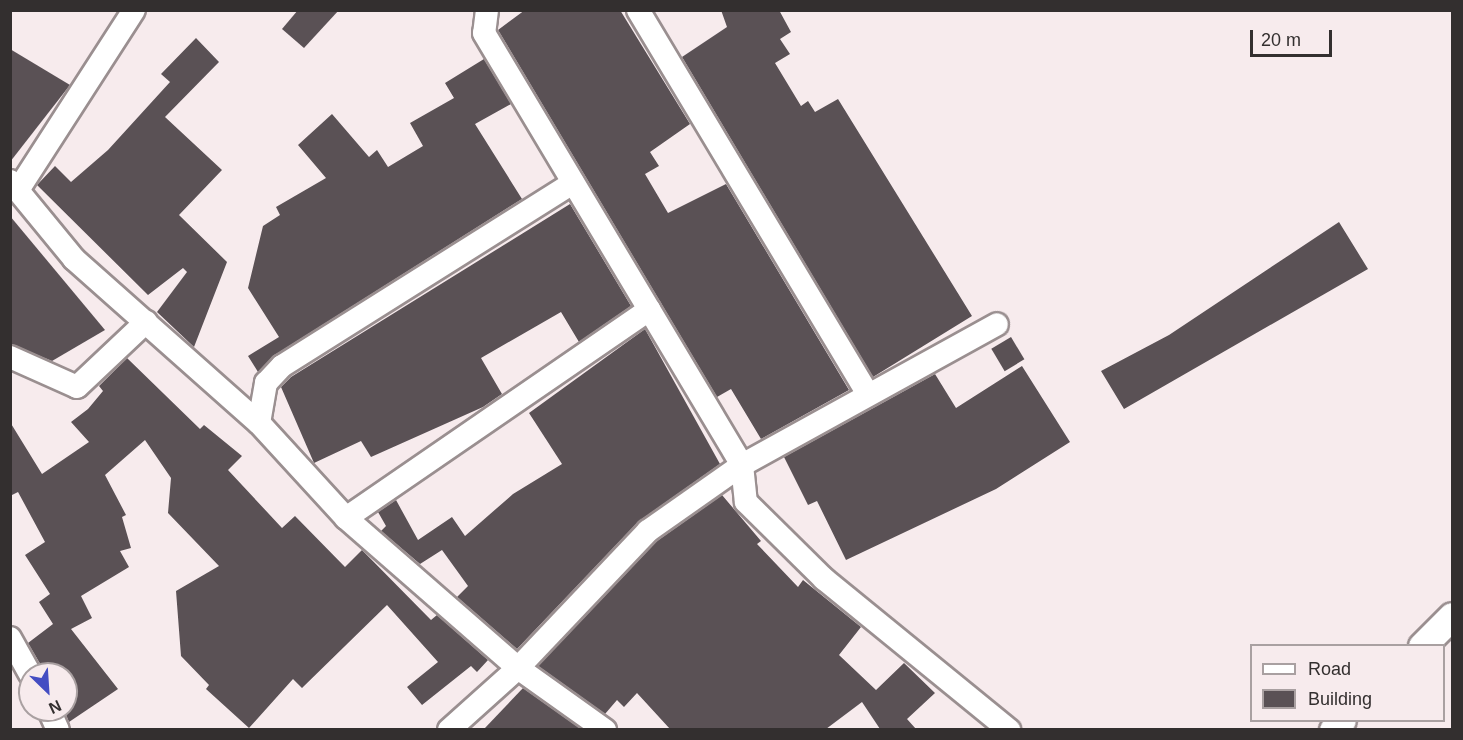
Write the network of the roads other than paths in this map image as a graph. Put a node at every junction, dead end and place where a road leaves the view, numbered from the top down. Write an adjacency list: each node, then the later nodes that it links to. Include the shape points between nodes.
1 (134, 10): 5 (street)
2 (487, 10): 4 (street, via 484,33)
3 (638, 10): 10 (street)
4 (573, 183): 6 (street); 11 (street, via 282,366 266,383)
5 (14, 186): 7 (street, via 74,259)
6 (649, 310): 12 (street); 13 (street)
7 (146, 322): 9 (street, via 77,387); 11 (street)
8 (997, 324): 10 (street)
9 (10, 357)
10 (868, 395): 12 (street)
11 (253, 418): 13 (street)
12 (742, 465): 18 (street, via 648,531); 21 (street, via 746,502 765,522 824,579)
13 (346, 518): 18 (street)
14 (1452, 616): 16 (street)
15 (10, 638): 17 (street)
16 (1423, 644)
17 (23, 662)
18 (518, 668): 19 (street); 20 (street)
19 (450, 729)
20 (605, 729)
21 (1009, 729)

